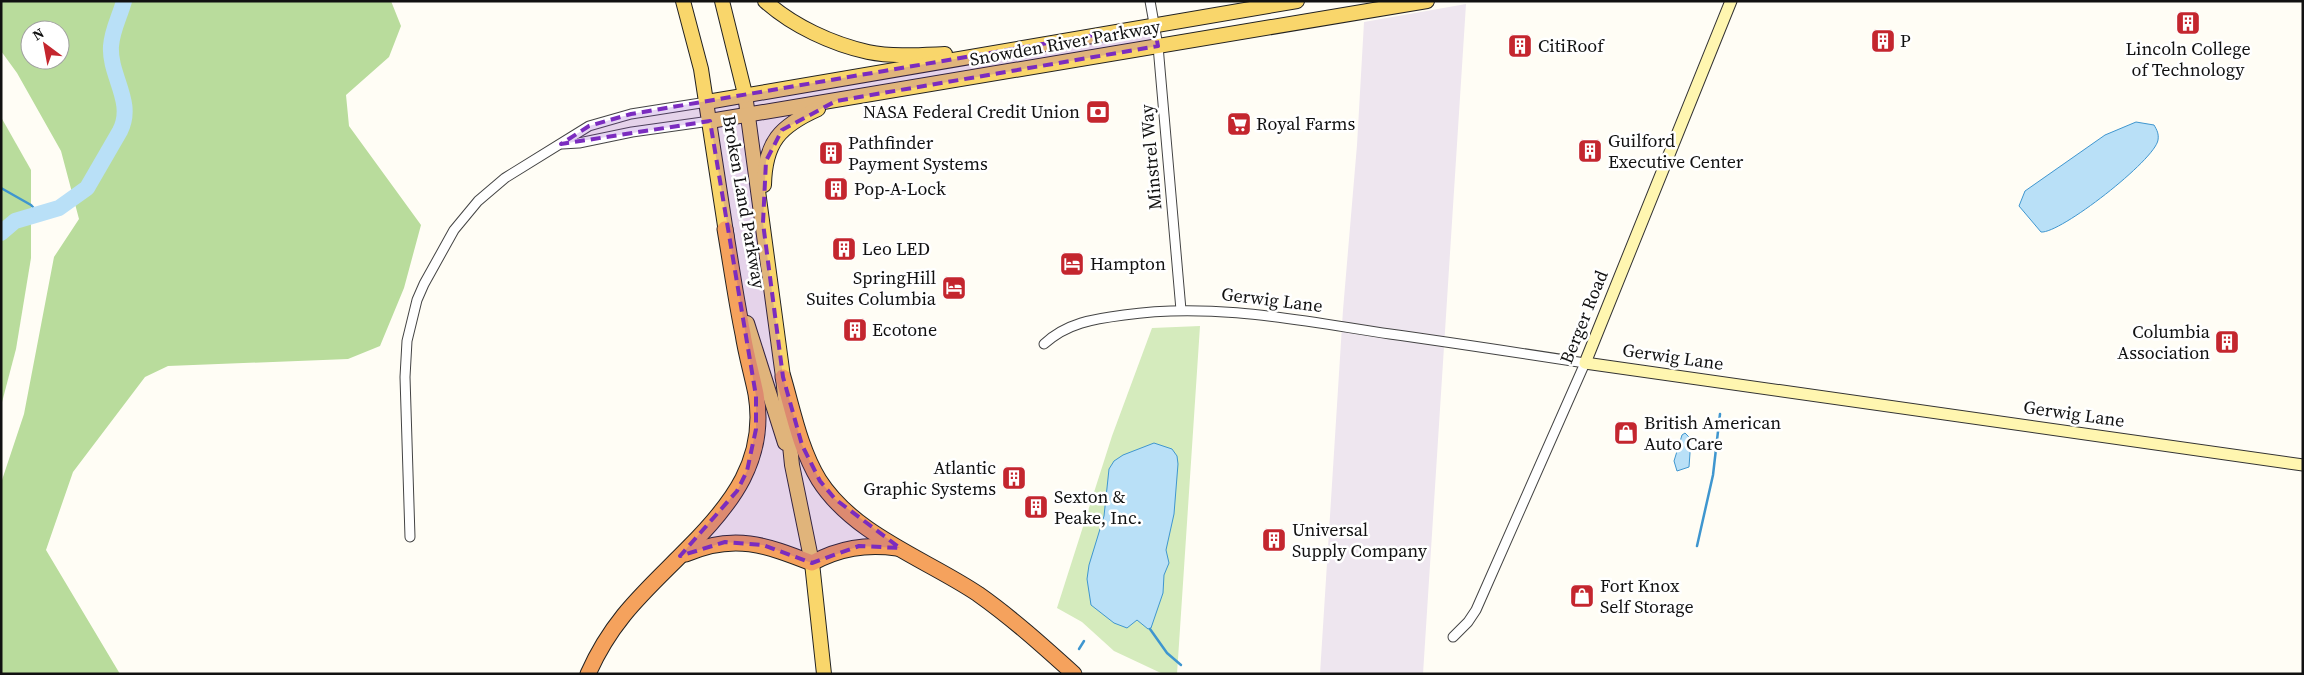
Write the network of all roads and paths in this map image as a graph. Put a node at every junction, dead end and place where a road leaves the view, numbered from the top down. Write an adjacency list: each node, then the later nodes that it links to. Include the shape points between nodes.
1 (683, 1): 13 (main road, Broken Land Parkway)
2 (722, 1): 11 (main road, Broken Land Parkway)
3 (765, 1): 10 (main road, via 808,30 868,52)
4 (1150, 1): 8 (street, Minstrel Way)
5 (1298, 1): 8 (main road, Snowden River Parkway)
6 (1427, 1): 9 (main road, Snowden River Parkway)
7 (1731, 1): 21 (street, Berger Road)
8 (1154, 25): 9 (street, Minstrel Way); 10 (main road, Snowden River Parkway)
9 (1158, 46): 12 (main road, Snowden River Parkway); 19 (street, Minstrel Way)
10 (991, 54): 11 (main road, Snowden River Parkway)
11 (746, 94): 13 (main road, Snowden River Parkway); 14 (main road, Broken Land Parkway)
12 (836, 101): 14 (main road, Snowden River Parkway); 17 (main road, via 799,117 775,140 766,161)
13 (707, 102): 15 (main road, Broken Land Parkway); 16 (street, via 606,120 589,126)
14 (748, 116): 15 (main road, Snowden River Parkway); 17 (main road, Broken Land Parkway)
15 (710, 121): 16 (street); 18 (main road, Broken Land Parkway)
16 (562, 144): 25 (street, via 505,178 478,201 443,246 417,300 405,355)
17 (763, 223): 22 (main road, Broken Land Parkway)
18 (725, 229): 23 (main road, Broken Land Parkway, via 749,332); 27 (highway, via 756,396 756,429 747,471 737,492 724,511)
19 (1182, 310): 20 (street, Gerwig Lane, via 1150,311 1083,322 1056,333); 21 (street, Gerwig Lane, via 1242,313)
20 (1044, 344)
21 (1585, 362): 24 (street, Gerwig Lane); 29 (street, Berger Road, via 1476,610)
22 (783, 376): 23 (main road, Broken Land Parkway); 26 (highway, via 802,445 820,481 851,514)
23 (792, 465): 28 (main road, Broken Land Parkway)
24 (2303, 465)
25 (410, 537)
26 (900, 548): 28 (highway, via 860,546 835,552); 32 (highway, via 1008,616)
27 (680, 556): 28 (highway, via 709,545 742,542 763,545); 30 (highway, via 618,620)
28 (812, 563): 31 (main road, Broken Land Parkway)
29 (1453, 637)
30 (588, 674)
31 (824, 674)
32 (1074, 674)

